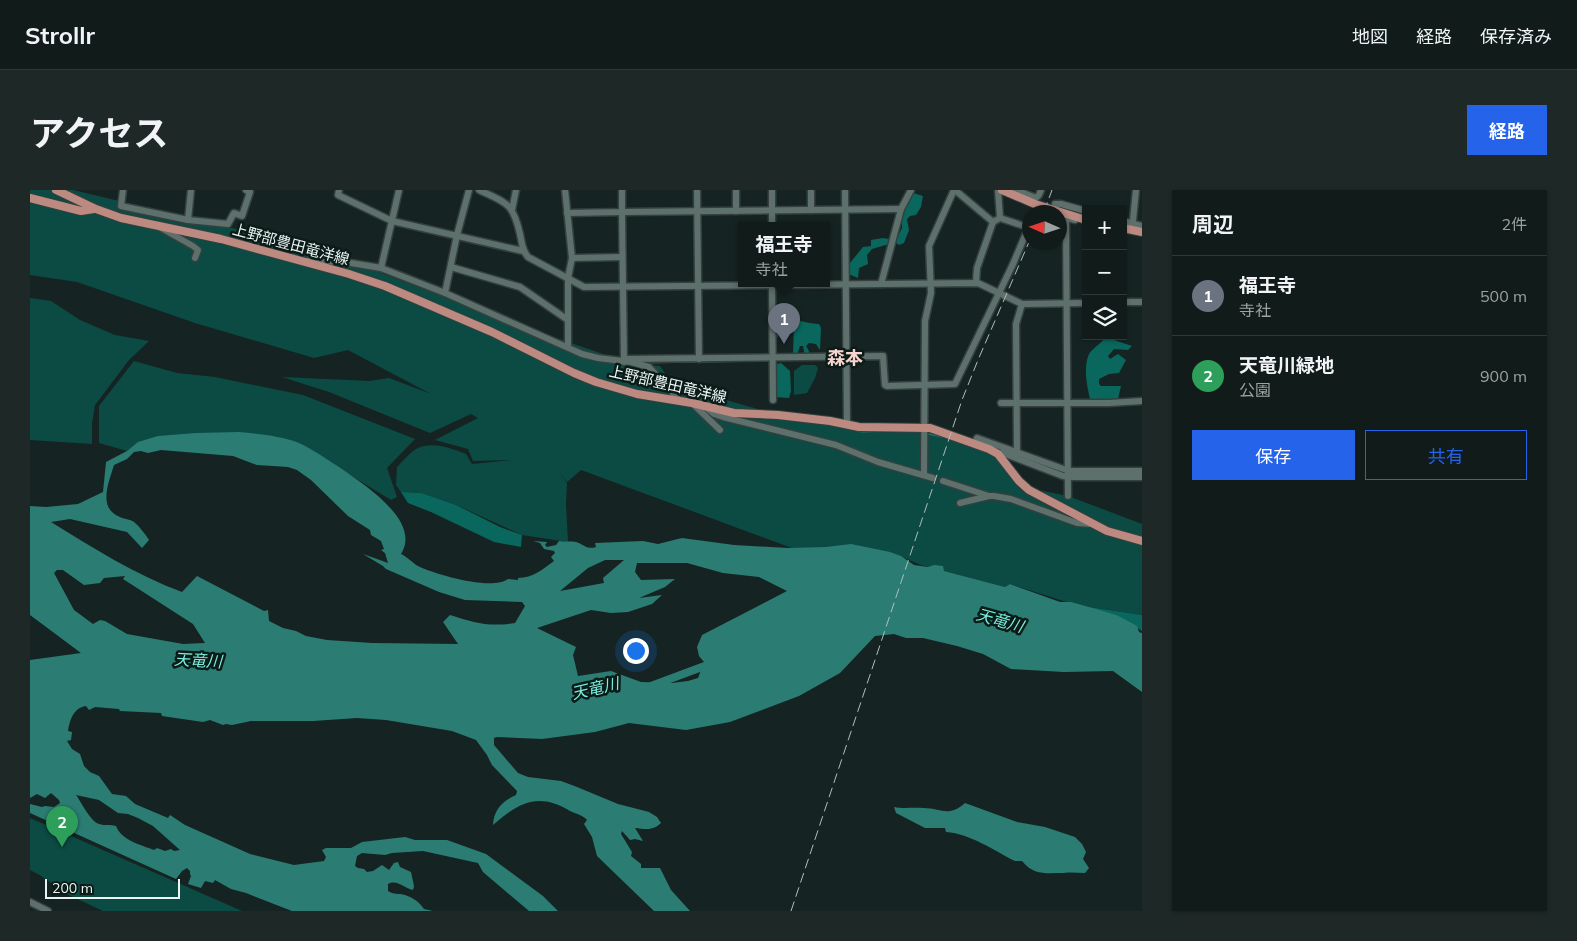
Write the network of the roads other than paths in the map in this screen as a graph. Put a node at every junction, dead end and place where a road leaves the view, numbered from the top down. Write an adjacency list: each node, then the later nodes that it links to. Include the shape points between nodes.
1 (56, 190): 26 (main road, 上野部豊田竜洋線)
2 (123, 190): 38 (street, via 120,206)
3 (190, 190): 38 (street)
4 (246, 190): 38 (street, via 250,192 242,216 234,213 228,224)
5 (339, 190): 41 (street, via 338,195)
6 (399, 190): 41 (street)
7 (469, 190): 50 (street)
8 (479, 190): 28 (street, via 502,200)
9 (516, 190): 28 (street)
10 (565, 190): 36 (street)
11 (622, 190): 35 (street)
12 (697, 190): 33 (street)
13 (736, 190): 34 (street)
14 (772, 190): 29 (street)
15 (811, 190): 30 (street)
16 (845, 190): 31 (street)
17 (911, 190): 27 (street)
18 (955, 190): 43 (street); 62 (street, via 929,246)
19 (998, 190): 37 (street)
20 (1002, 190): 39 (main road)
21 (1016, 190): 22 (street, via 1036,198)
22 (1041, 190)
23 (1136, 190): 47 (street)
24 (30, 198): 26 (main road, 上野部豊田竜洋線, via 81,210)
25 (1055, 204): 32 (street)
26 (96, 209): 45 (main road, 上野部豊田竜洋線)
27 (901, 209): 31 (street); 61 (street)
28 (512, 210): 51 (street)
29 (772, 210): 30 (street); 34 (street); 42 (street)
30 (811, 210): 31 (street)
31 (845, 210): 60 (street)
32 (1082, 210)
33 (696, 211): 34 (street); 35 (street); 65 (street)
34 (736, 211)
35 (622, 212): 36 (street); 52 (street)
36 (567, 213): 54 (street)
37 (1000, 218): 43 (street); 69 (street, via 1027,227 1027,231)
38 (188, 220)
39 (1082, 220)
40 (1082, 220): 74 (street, via 1067,218 1066,221)
41 (392, 221): 50 (street); 57 (street)
42 (772, 222)
43 (993, 222): 63 (street, via 977,268)
44 (1127, 223): 47 (street)
45 (154, 225): 53 (street, via 198,250); 55 (main road, 上野部豊田竜洋線)
46 (1142, 226): 47 (street)
47 (1133, 227): 48 (main road); 49 (main road)
48 (1127, 228)
49 (1142, 232)
50 (457, 235): 51 (street); 56 (street)
51 (524, 251): 58 (street)
52 (622, 257): 54 (street); 66 (street)
53 (195, 258)
54 (572, 258): 58 (street)
55 (304, 261): 57 (street, via 336,261); 83 (main road, 上野部豊田竜洋線, via 376,283 438,307 596,382 637,394)
56 (451, 267): 68 (street); 75 (street, via 520,287)
57 (381, 268): 68 (street)
58 (568, 278): 66 (street, via 584,287); 75 (street)
59 (830, 284): 60 (street)
60 (846, 284): 61 (street); 77 (street)
61 (882, 284): 62 (street)
62 (930, 284): 63 (street); 81 (street, via 925,321)
63 (976, 284): 69 (street)
64 (738, 285): 65 (street)
65 (697, 286): 66 (street); 79 (street)
66 (623, 287): 80 (street)
67 (772, 287): 78 (street)
68 (446, 292): 76 (street)
69 (999, 293): 73 (street); 81 (street, via 955,384)
70 (1127, 302): 71 (street)
71 (1142, 302)
72 (1082, 303): 74 (street)
73 (1022, 304): 74 (street); 86 (street, via 1016,324)
74 (1067, 304): 87 (street)
75 (568, 320): 76 (street)
76 (568, 348): 80 (street, via 598,358)
77 (846, 357): 78 (street); 81 (street, via 882,356 887,386); 90 (street)
78 (774, 358): 79 (street); 82 (street)
79 (699, 359): 80 (street)
80 (624, 361): 83 (street, via 649,367)
81 (925, 385): 91 (street)
82 (773, 400)
83 (680, 401): 88 (main road, 上野部豊田竜洋線)
84 (1142, 401): 87 (street)
85 (1001, 403): 86 (street)
86 (1018, 403): 87 (street); 94 (street)
87 (1068, 403): 97 (street)
88 (692, 404): 89 (main road, 上野部豊田竜洋線); 92 (street)
89 (705, 407): 90 (main road, 上野部豊田竜洋線); 98 (street, via 723,417 836,445 878,462)
90 (848, 425): 91 (main road, 上野部豊田竜洋線)
91 (925, 427): 93 (main road, 上野部豊田竜洋線); 98 (street)
92 (720, 430)
93 (975, 444): 94 (street, via 977,438); 95 (main road, 上野部豊田竜洋線)
94 (1018, 453): 97 (street)
95 (998, 454): 97 (street); 105 (main road, 上野部豊田竜洋線, via 1024,487)
96 (1142, 472): 97 (street)
97 (1069, 474): 99 (street); 103 (street)
98 (924, 475): 100 (street)
99 (1142, 477)
100 (933, 478)
101 (942, 481): 102 (street)
102 (989, 496): 104 (street); 105 (street, via 1011,499 1077,523)
103 (1068, 496)
104 (960, 503)
105 (1094, 524): 106 (main road, 上野部豊田竜洋線)
106 (1142, 541)
107 (30, 902): 108 (street)
108 (48, 911)

